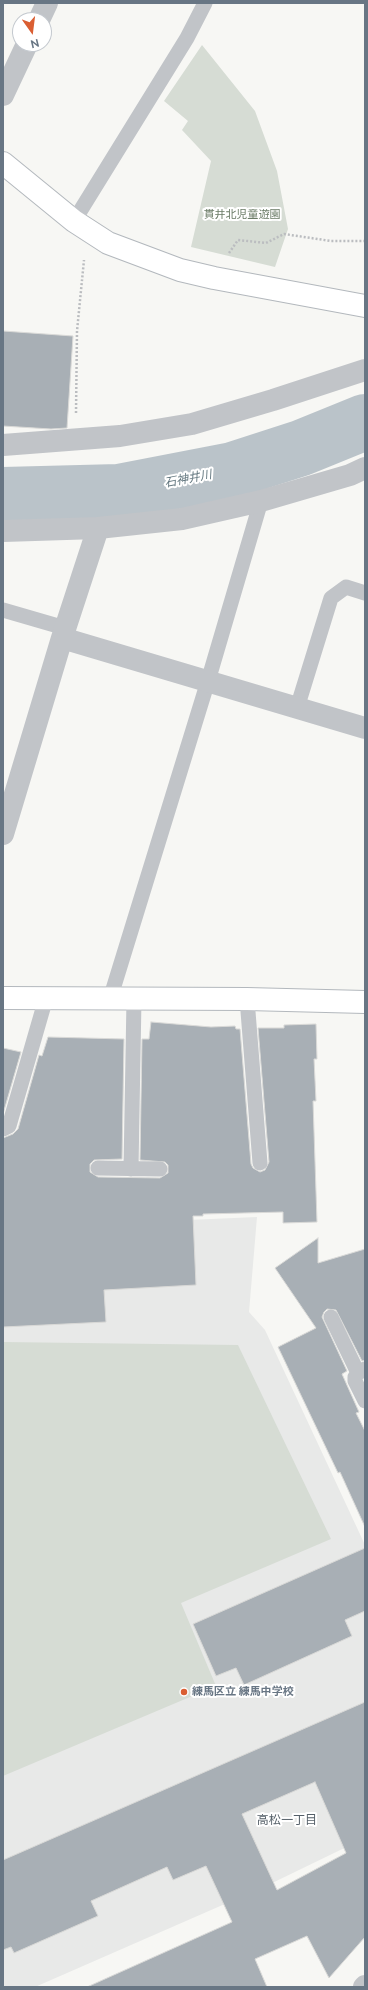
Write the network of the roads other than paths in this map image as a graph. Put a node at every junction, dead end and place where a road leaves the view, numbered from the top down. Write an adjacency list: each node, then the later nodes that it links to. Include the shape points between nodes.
1 (47, 3): 3 (street)
2 (205, 3): 7 (lane, via 187,38)
3 (42, 12)
4 (23, 52): 5 (street)
5 (3, 95)
6 (3, 162): 7 (street)
7 (74, 221): 8 (street, via 108,243 180,270)
8 (365, 306)
9 (365, 370): 10 (street, via 192,424 120,436)
10 (3, 445)
11 (365, 468): 12 (street, via 350,475)
12 (261, 501): 13 (street, via 182,519); 18 (lane)
13 (98, 528): 14 (street); 17 (street)
14 (3, 531)
15 (365, 593): 19 (lane, via 346,587 330,598)
16 (3, 610): 17 (lane)
17 (64, 633): 18 (street); 21 (street)
18 (208, 681): 19 (street); 24 (lane)
19 (297, 708): 20 (street)
20 (365, 728)
21 (3, 834)
22 (3, 998): 23 (street)
23 (46, 998): 24 (street); 28 (lane, via 8,1126)
24 (110, 999): 25 (street)
25 (134, 999): 26 (street); 31 (lane)
26 (247, 999): 27 (street); 29 (lane)
27 (365, 1002)
28 (3, 1129)
29 (260, 1163)
30 (98, 1168): 31 (lane)
31 (131, 1169): 32 (lane)
32 (160, 1169)
33 (331, 1317): 34 (lane)
34 (361, 1371): 35 (lane, via 355,1381)
35 (365, 1401)

